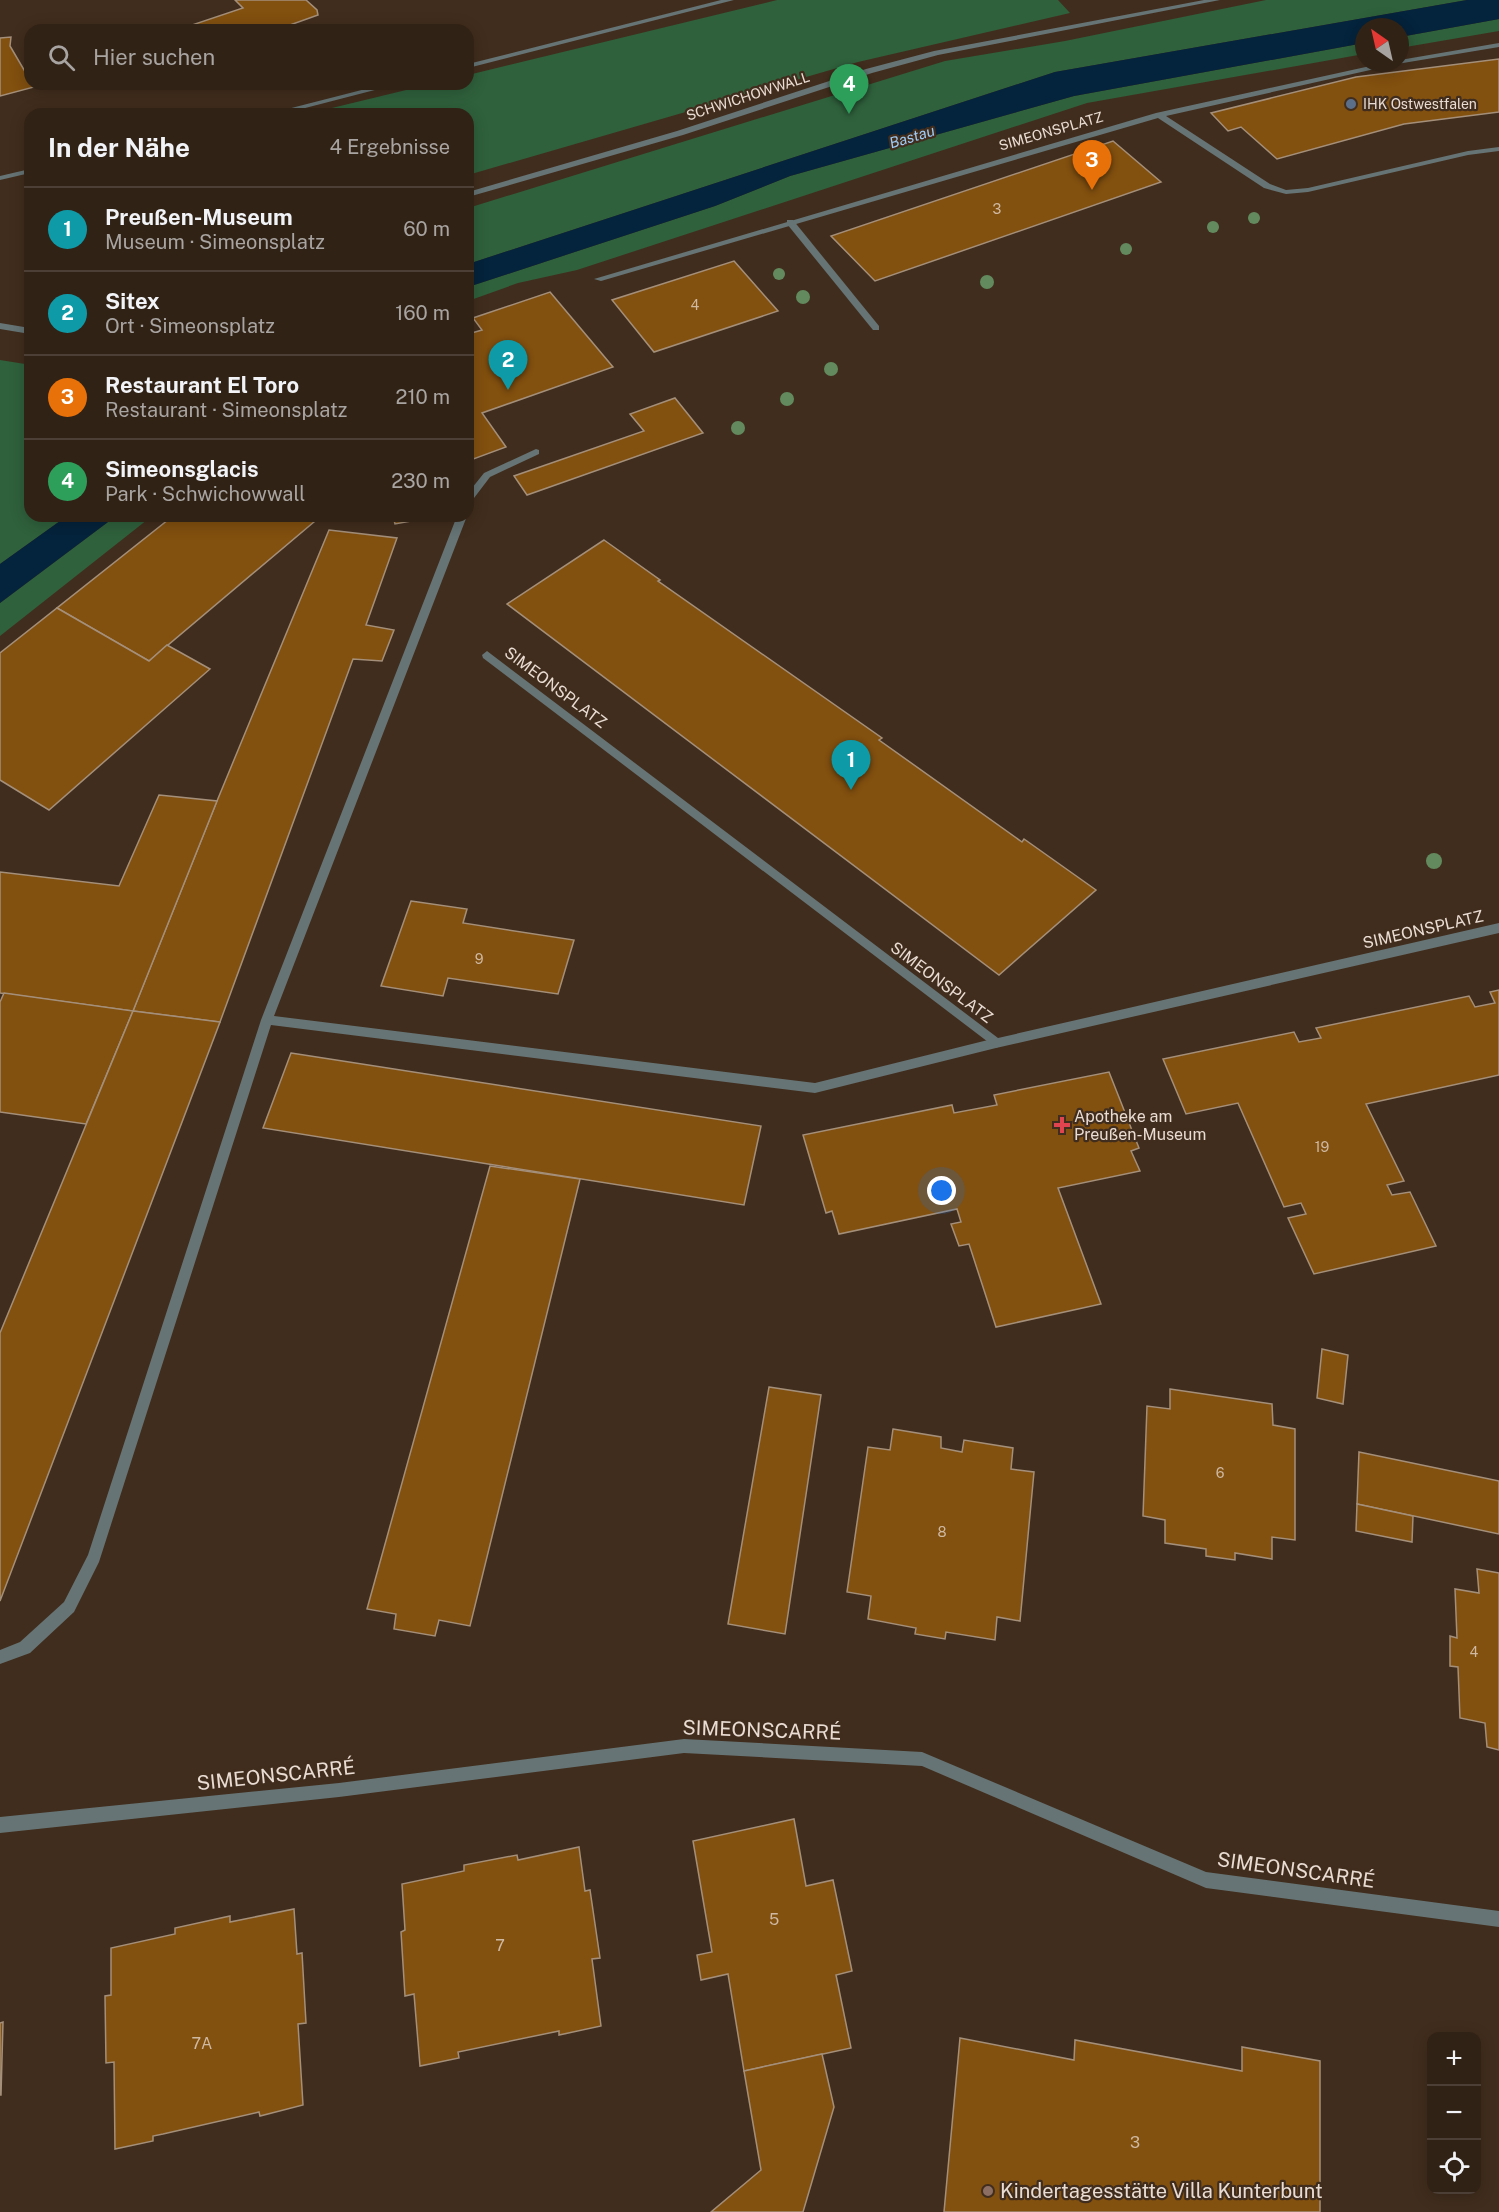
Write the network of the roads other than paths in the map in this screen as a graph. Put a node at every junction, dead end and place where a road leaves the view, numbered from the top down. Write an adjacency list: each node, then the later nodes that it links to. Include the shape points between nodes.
1 (730, 0): 5 (street)
2 (1216, 0): 13 (street, SCHWICHOWWALL, via 926,56 868,71 680,133)
3 (1499, 45): 4 (street)
4 (1409, 60)
5 (474, 64)
6 (1355, 72): 9 (street, SIMEONSPLATZ)
7 (370, 90): 8 (street)
8 (296, 108)
9 (1159, 115): 10 (street, via 1267,186 1286,192); 14 (street, SIMEONSPLATZ)
10 (1499, 149)
11 (24, 172): 12 (street)
12 (0, 178)
13 (474, 193)
14 (790, 222): 15 (street, SIMEONSPLATZ); 17 (street)
15 (598, 279)
16 (0, 326): 18 (street)
17 (876, 328)
18 (24, 330)
19 (536, 452): 20 (street, via 487,475)
20 (474, 492)
21 (460, 522): 24 (street)
22 (487, 655): 25 (street, SIMEONSPLATZ)
23 (1499, 928): 25 (street, SIMEONSPLATZ)
24 (267, 1020): 25 (street, via 815,1088); 26 (street, via 94,1557 69,1607 26,1648)
25 (996, 1043)
26 (0, 1657)
27 (0, 1825): 28 (street, SIMEONSCARRÉ, via 339,1790 684,1746 910,1758 932,1763 1206,1880)
28 (1499, 1919)

